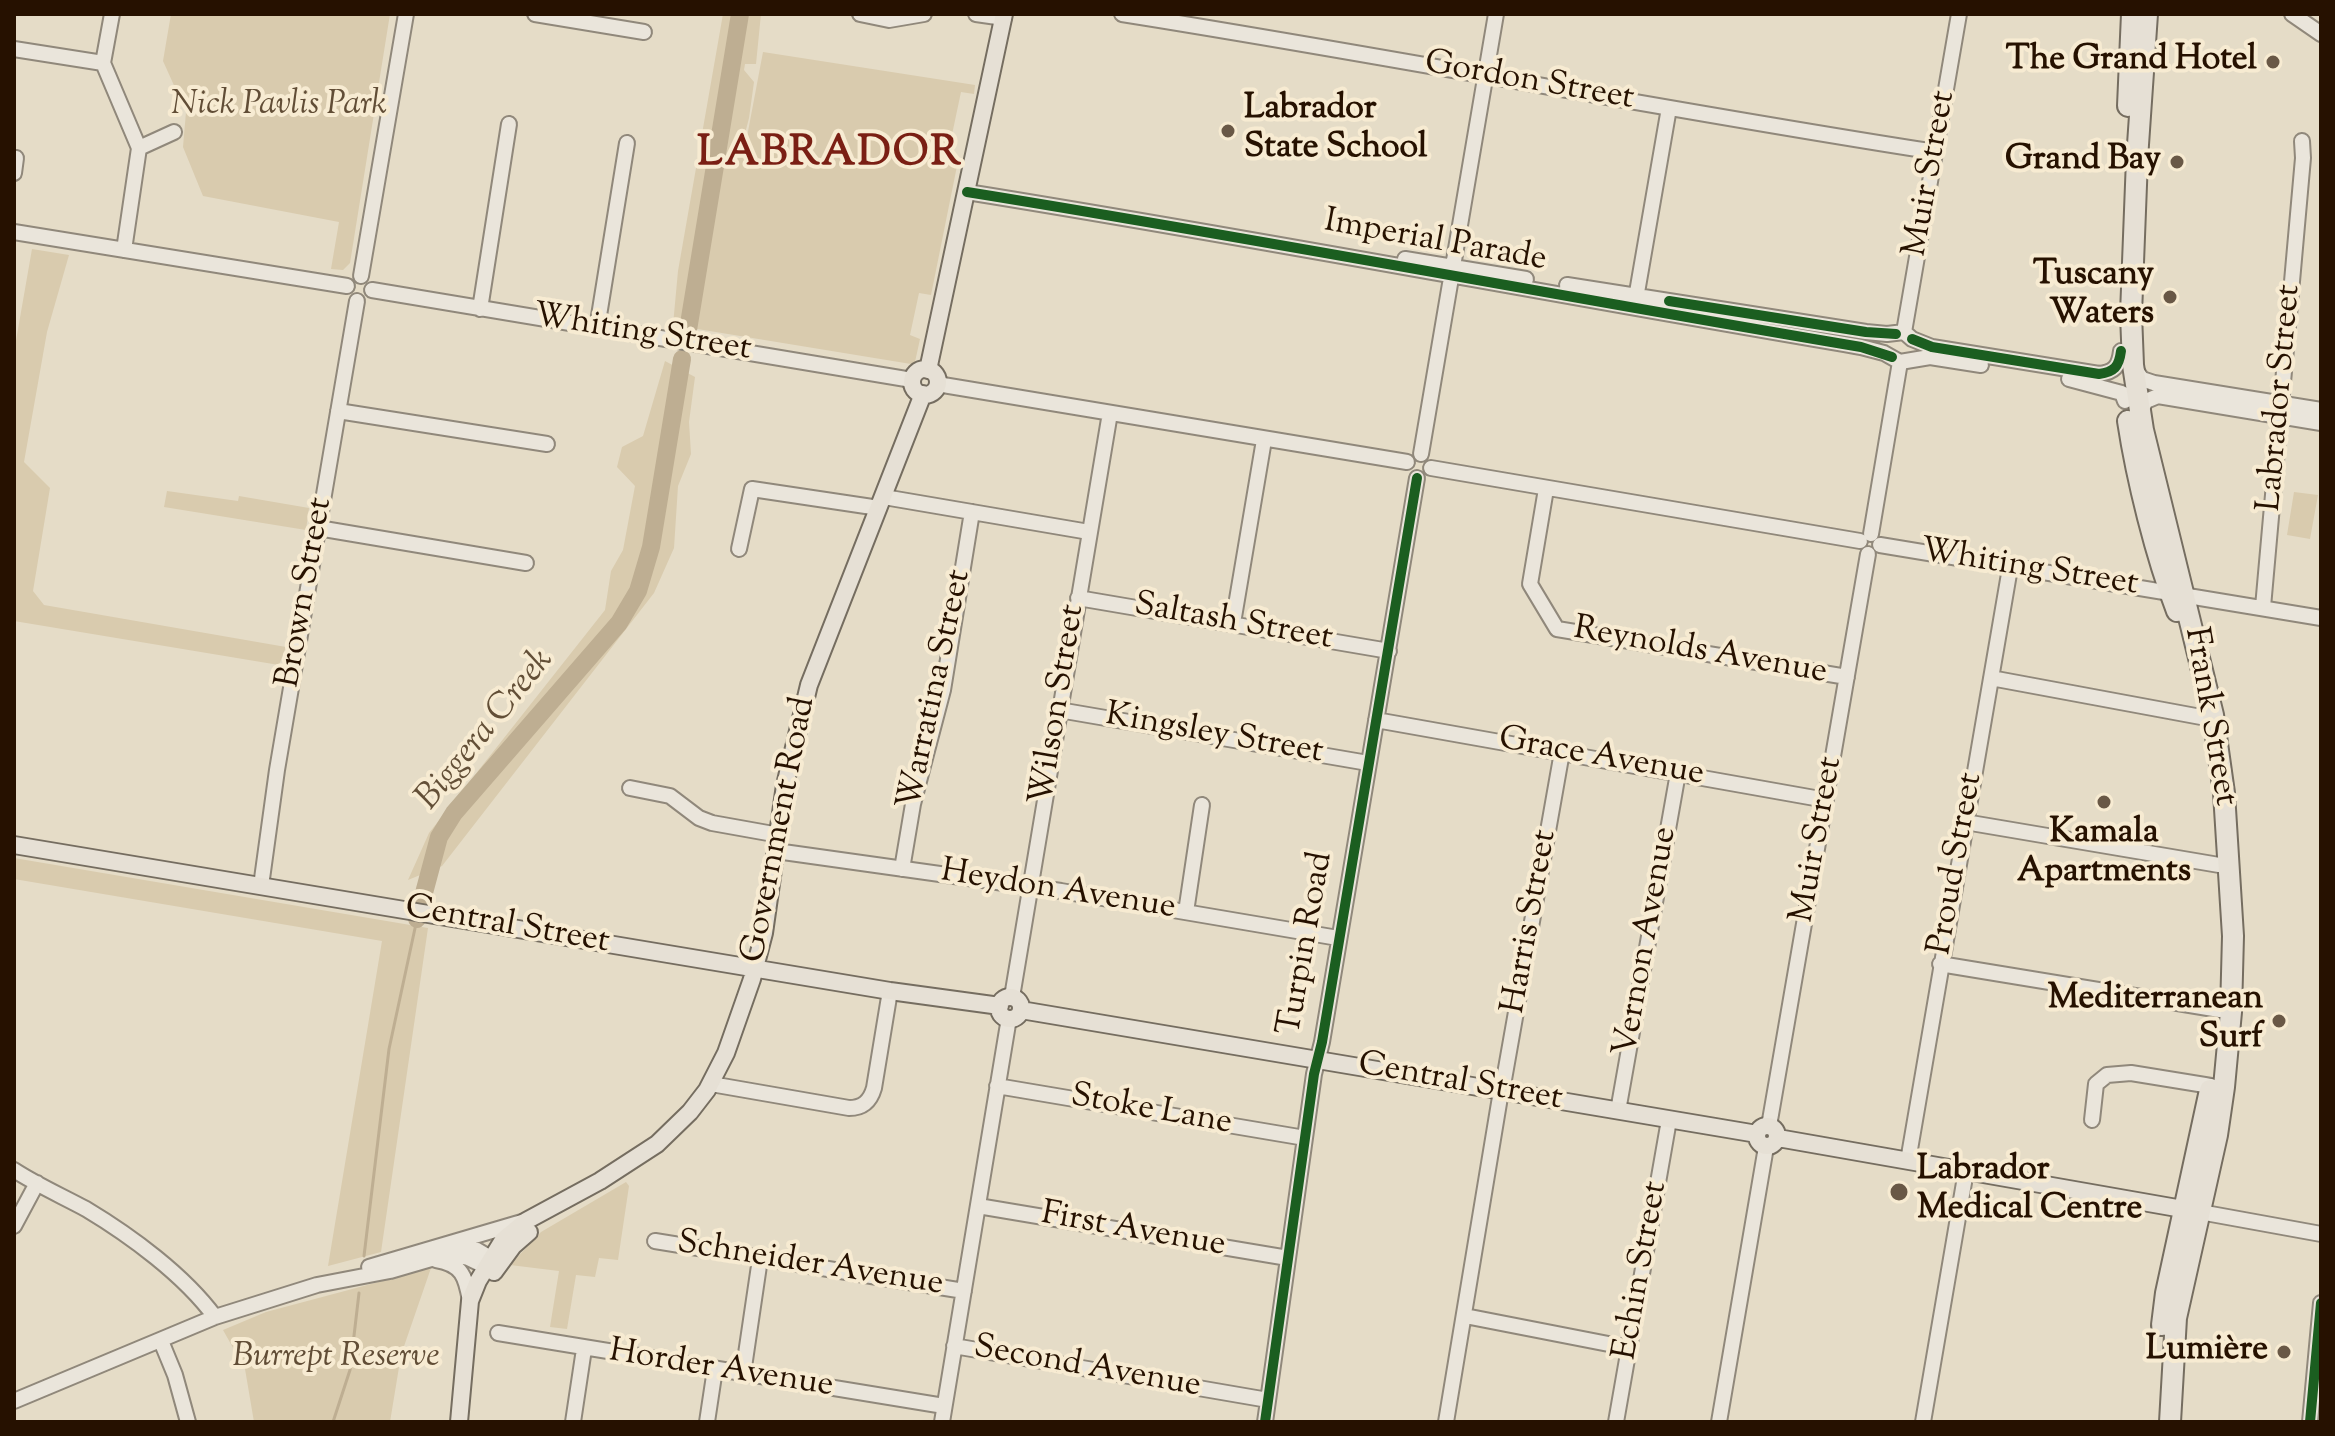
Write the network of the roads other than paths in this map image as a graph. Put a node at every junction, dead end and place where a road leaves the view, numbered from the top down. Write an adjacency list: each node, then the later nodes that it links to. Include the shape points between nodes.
1 (112, 14): 17 (street)
2 (406, 14): 30 (street)
3 (535, 14): 14 (street)
4 (860, 14): 5 (street, via 889,20)
5 (924, 14)
6 (976, 14): 13 (street)
7 (1122, 14): 18 (street, Gordon Street)
8 (1496, 14): 18 (street)
9 (1959, 14): 25 (street, Muir Street)
10 (2132, 14): 39 (highway, Frank Street, via 2121,289)
11 (2147, 14): 39 (highway, Frank Street)
12 (2292, 14): 15 (street)
13 (1004, 16): 26 (main road)
14 (644, 32)
15 (2321, 34)
16 (14, 49): 17 (street)
17 (103, 63): 24 (street)
18 (1485, 75): 19 (street, Gordon Street); 29 (street)
19 (1669, 108): 25 (street, Gordon Street); 34 (street)
20 (509, 124): 35 (street)
21 (174, 132): 24 (street)
22 (2302, 141): 46 (street, Labrador Street)
23 (627, 143): 37 (street)
24 (139, 148): 28 (street)
25 (1936, 152): 38 (street, Muir Street)
26 (967, 192): 29 (street, Imperial Parade); 42 (main road)
27 (14, 232): 28 (street)
28 (124, 250): 31 (street)
29 (1451, 271): 34 (street, Imperial Parade); 53 (street)
30 (361, 276): 31 (street); 32 (street)
31 (347, 286): 33 (street)
32 (372, 290): 33 (street); 35 (street, Whiting Street)
33 (357, 301): 48 (street, Brown Street)
34 (1636, 302): 36 (street, Imperial Parade)
35 (480, 309): 37 (street, Whiting Street)
36 (1716, 315): 38 (street, Imperial Parade); 40 (street, Imperial Parade)
37 (597, 328): 43 (street, Whiting Street)
38 (1904, 335): 40 (street); 40 (street, via 1892,341); 41 (street, Imperial Parade)
39 (2127, 358): 41 (street, Imperial Parade, via 2099,374); 45 (highway, Frank Street); 46 (street, via 2142,379)
40 (1900, 359): 41 (street, Imperial Parade); 62 (street, Muir Street)
41 (2001, 363): 45 (street, Imperial Parade, via 2122,393)
42 (933, 377): 43 (main road, via 920,370); 44 (main road, via 932,392); 49 (street)
43 (912, 380): 44 (main road, via 915,391)
44 (923, 394): 58 (main road, Government Road)
45 (2132, 407): 46 (street, via 2158,396); 66 (highway, Frank Street, via 2134,456)
46 (2281, 410): 47 (street); 50 (street); 68 (street, Labrador Street)
47 (2321, 410)
48 (338, 411): 52 (street); 60 (street, Brown Street)
49 (1110, 413): 51 (street); 61 (street, Wilson Street)
50 (2321, 423)
51 (1264, 440): 54 (street); 70 (street)
52 (547, 444)
53 (1421, 454): 54 (street); 55 (street)
54 (1407, 462): 56 (street, via 1408,472)
55 (1431, 468): 56 (street); 57 (street, Whiting Street)
56 (1417, 478): 71 (street, Turpin Road)
57 (1546, 489): 62 (street, Whiting Street); 72 (street, Reynolds Avenue, via 1530,584 1557,629)
58 (882, 503): 59 (street); 63 (street, via 752,489); 84 (main road, Government Road, via 809,685 785,785)
59 (972, 512): 61 (street); 87 (street, Warratina Street, via 943,690)
60 (318, 528): 64 (street); 88 (street, Brown Street)
61 (1089, 532): 67 (street, Wilson Street)
62 (1870, 543): 65 (street, Whiting Street); 72 (street, Muir Street)
63 (739, 549)
64 (526, 563)
65 (2010, 568): 66 (street, Whiting Street); 73 (street, Proud Street)
66 (2177, 594): 68 (street, Whiting Street); 75 (highway, Frank Street); 113 (highway, Frank Street, via 2213,715 2233,936 2224,1087)
67 (1078, 598): 70 (street, Saltash Street); 74 (street, Wilson Street)
68 (2263, 607): 69 (street, Whiting Street)
69 (2321, 618)
70 (1233, 623): 71 (street, Saltash Street)
71 (1389, 651): 76 (street, Turpin Road)
72 (1847, 677): 81 (street, Muir Street)
73 (1991, 678): 75 (street); 83 (street, Proud Street)
74 (1059, 710): 78 (street, Kingsley Street); 89 (street, Wilson Street)
75 (2201, 717): 86 (highway, Frank Street)
76 (1376, 720): 77 (street, Grace Avenue); 78 (street, Turpin Road)
77 (1562, 752): 79 (street, Grace Avenue); 101 (street, Harris Street)
78 (1368, 763): 91 (street, Turpin Road)
79 (1678, 773): 81 (street, Grace Avenue); 102 (street, Vernon Avenue)
80 (630, 788): 84 (street, Heydon Avenue, via 670,796 699,818)
81 (1826, 800): 105 (street, Muir Street)
82 (1202, 805): 90 (street)
83 (1965, 822): 86 (street); 92 (street, Proud Street)
84 (778, 843): 87 (street, Heydon Avenue); 93 (main road, Government Road)
85 (14, 845): 88 (main road, Central Street)
86 (2219, 865): 96 (highway, Frank Street)
87 (902, 869): 89 (street, Heydon Avenue)
88 (261, 886): 93 (main road, Central Street)
89 (1030, 888): 90 (street, Heydon Avenue); 95 (street, Wilson Street)
90 (1186, 912): 91 (street, Heydon Avenue)
91 (1338, 938): 97 (street, Turpin Road)
92 (1940, 964): 96 (street); 107 (street, Proud Street)
93 (755, 968): 94 (main road, Central Street); 98 (main road, Government Road)
94 (890, 991): 95 (main road, Central Street); 98 (street, via 874,1088 863,1105 849,1108)
95 (1010, 1008): 97 (main road, Central Street); 99 (street, Wilson Street)
96 (2220, 1010): 100 (highway, Frank Street)
97 (1316, 1060): 101 (main road, Central Street); 106 (street, Turpin Road)
98 (711, 1084): 111 (main road, Government Road, via 657,1144)
99 (997, 1086): 106 (street, Stoke Lane); 112 (street, Wilson Street)
100 (2211, 1086): 104 (street, via 2131,1073 2107,1075 2096,1084); 113 (highway, Frank Street)
101 (1501, 1091): 102 (main road, Central Street); 125 (street, Harris Street)
102 (1618, 1111): 103 (main road, Central Street)
103 (1669, 1120): 105 (main road, Central Street); 131 (street, Echin Street)
104 (2092, 1120)
105 (1768, 1136): 107 (main road, Central Street); 146 (street, Muir Street)
106 (1305, 1138): 119 (street, Turpin Road)
107 (1908, 1161): 109 (main road, Central Street)
108 (14, 1170): 110 (street)
109 (1966, 1171): 113 (main road, Central Street); 147 (street)
110 (37, 1183): 115 (street); 126 (street, via 119,1232 201,1297)
111 (560, 1205): 114 (main road, Government Road); 121 (main road, Government Road)
112 (978, 1206): 119 (street, First Avenue); 122 (street, Wilson Street)
113 (2192, 1210): 116 (street, Central Street); 148 (highway, Frank Street, via 2163,1312); 149 (highway, Frank Street, via 2174,1331)
114 (526, 1221): 118 (street, Government Road); 121 (main road, Government Road, via 503,1240)
115 (14, 1226)
116 (2321, 1234)
117 (655, 1241): 120 (street, Schneider Avenue)
118 (424, 1256): 121 (street, Government Road, via 455,1255); 123 (street, via 450,1262 460,1271); 126 (street, Government Road, via 347,1273)
119 (1288, 1258): 135 (street, Turpin Road)
120 (760, 1259): 122 (street, Schneider Avenue); 134 (street)
121 (493, 1265): 123 (main road); 127 (main road)
122 (964, 1291): 130 (street, Wilson Street)
123 (470, 1301): 127 (main road)
124 (2321, 1303): 150 (street)
125 (1465, 1316): 131 (street); 144 (street, Harris Street)
126 (215, 1317): 129 (street, Government Road)
127 (470, 1325): 139 (main road)
128 (498, 1333): 132 (street, Horder Avenue)
129 (161, 1341): 136 (street, Government Road); 138 (street)
130 (954, 1346): 135 (street, Second Avenue); 137 (street, Wilson Street)
131 (1629, 1348): 145 (street, Echin Street)
132 (584, 1349): 133 (street, Horder Avenue); 140 (street)
133 (715, 1369): 134 (street, Horder Avenue); 141 (street)
134 (743, 1374): 137 (street, Horder Avenue)
135 (1268, 1400): 143 (street, Turpin Road)
136 (14, 1401)
137 (944, 1406): 142 (street, Wilson Street)
138 (188, 1422)
139 (459, 1422)
140 (573, 1422)
141 (707, 1422)
142 (942, 1422)
143 (1265, 1422)
144 (1446, 1422)
145 (1616, 1422)
146 (1719, 1422)
147 (1923, 1422)
148 (2159, 1422)
149 (2170, 1422)
150 (2310, 1422)

